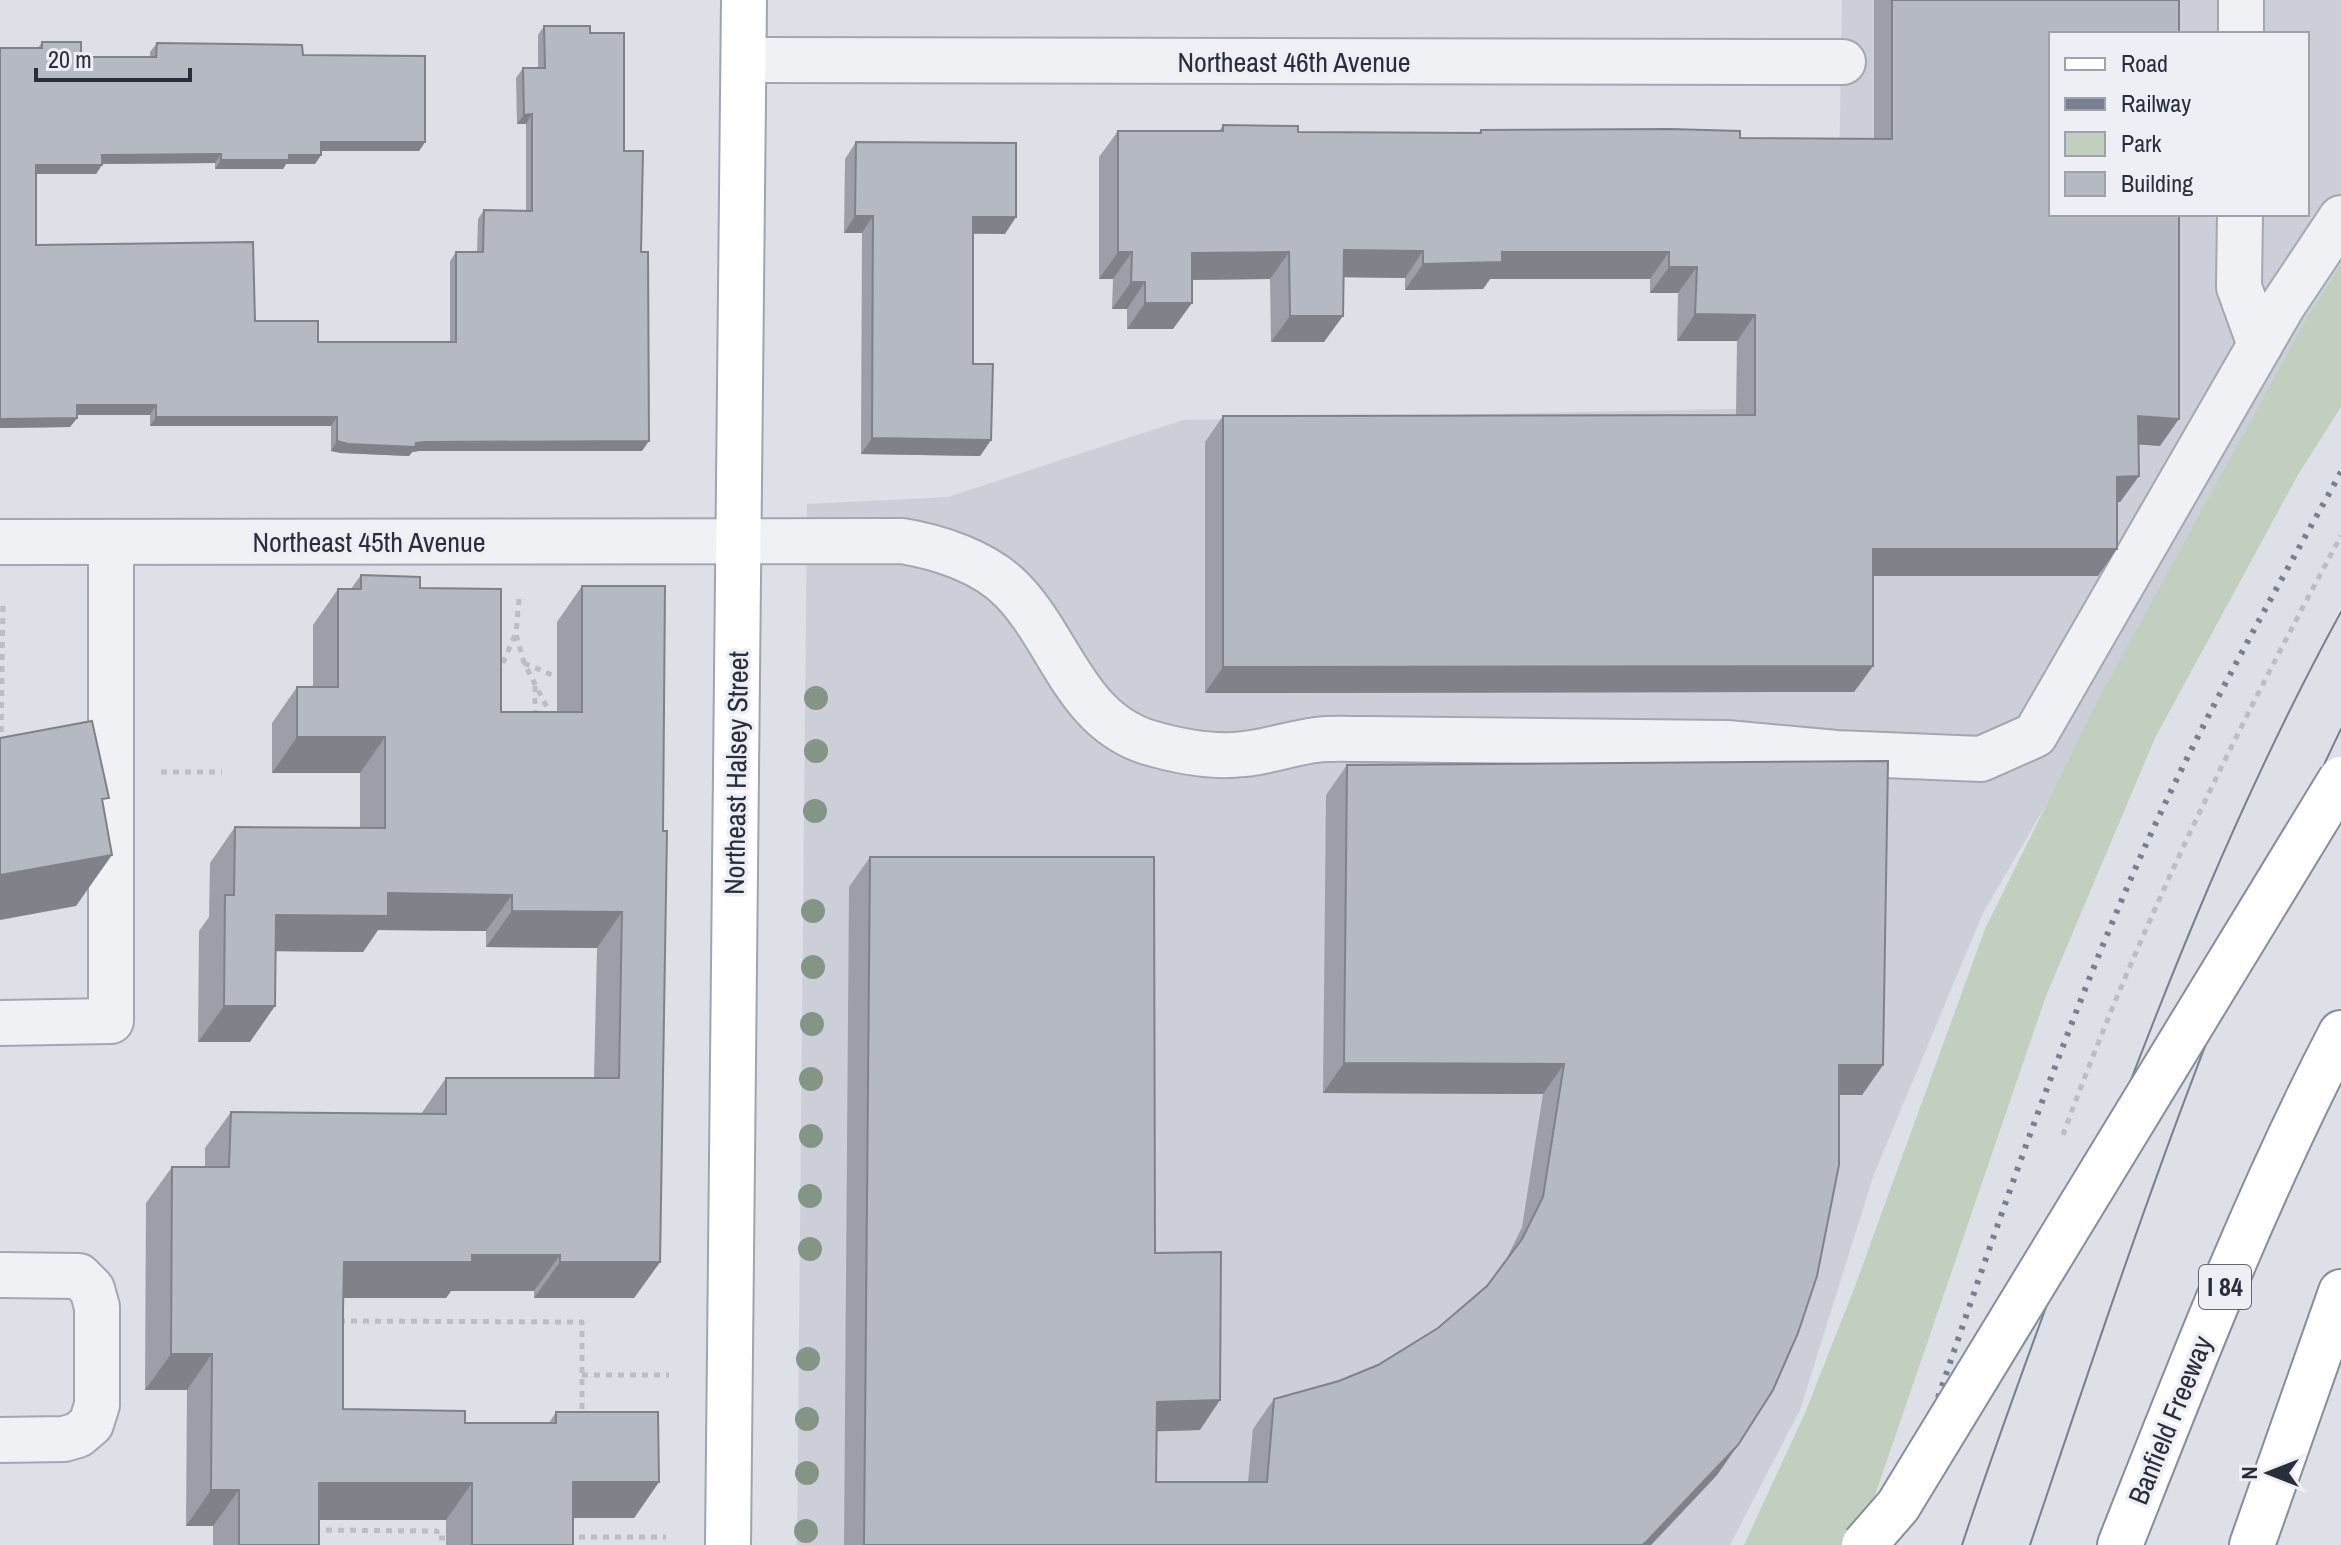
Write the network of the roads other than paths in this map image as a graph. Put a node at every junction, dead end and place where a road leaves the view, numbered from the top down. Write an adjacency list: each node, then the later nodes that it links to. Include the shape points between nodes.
1 (744, 0): 4 (main road, Northeast Halsey Street)
2 (2241, 0): 3 (street)
3 (2241, 32)
4 (744, 60): 5 (street, Northeast 46th Avenue); 11 (main road, Northeast Halsey Street)
5 (1843, 62)
6 (2240, 216): 8 (street, via 2239,287)
7 (2341, 218): 8 (street, Northeast 45th Avenue)
8 (2260, 345): 11 (street, Northeast 45th Avenue, via 2035,735 1981,759 1727,743 1364,739 1317,740 1242,755 1177,749 1144,741 1107,722 1011,588 974,564 931,546 902,541)
9 (0, 542): 10 (street, Northeast 45th Avenue)
10 (111, 542): 11 (street, Northeast 45th Avenue); 13 (street, via 111,1021)
11 (739, 542): 18 (main road, Northeast Halsey Street)
12 (2341, 779): 19 (main road, bridge, via 1898,1506)
13 (0, 1023)
14 (2341, 1033): 20 (main road, Banfield Freeway / I 84, via 2251,1227)
15 (0, 1275): 17 (street, via 79,1276 92,1289 97,1307 97,1405 91,1424 78,1435)
16 (2341, 1292): 21 (main road)
17 (0, 1440)
18 (728, 1545)
19 (1864, 1545)
20 (2120, 1545)
21 (2252, 1545)

